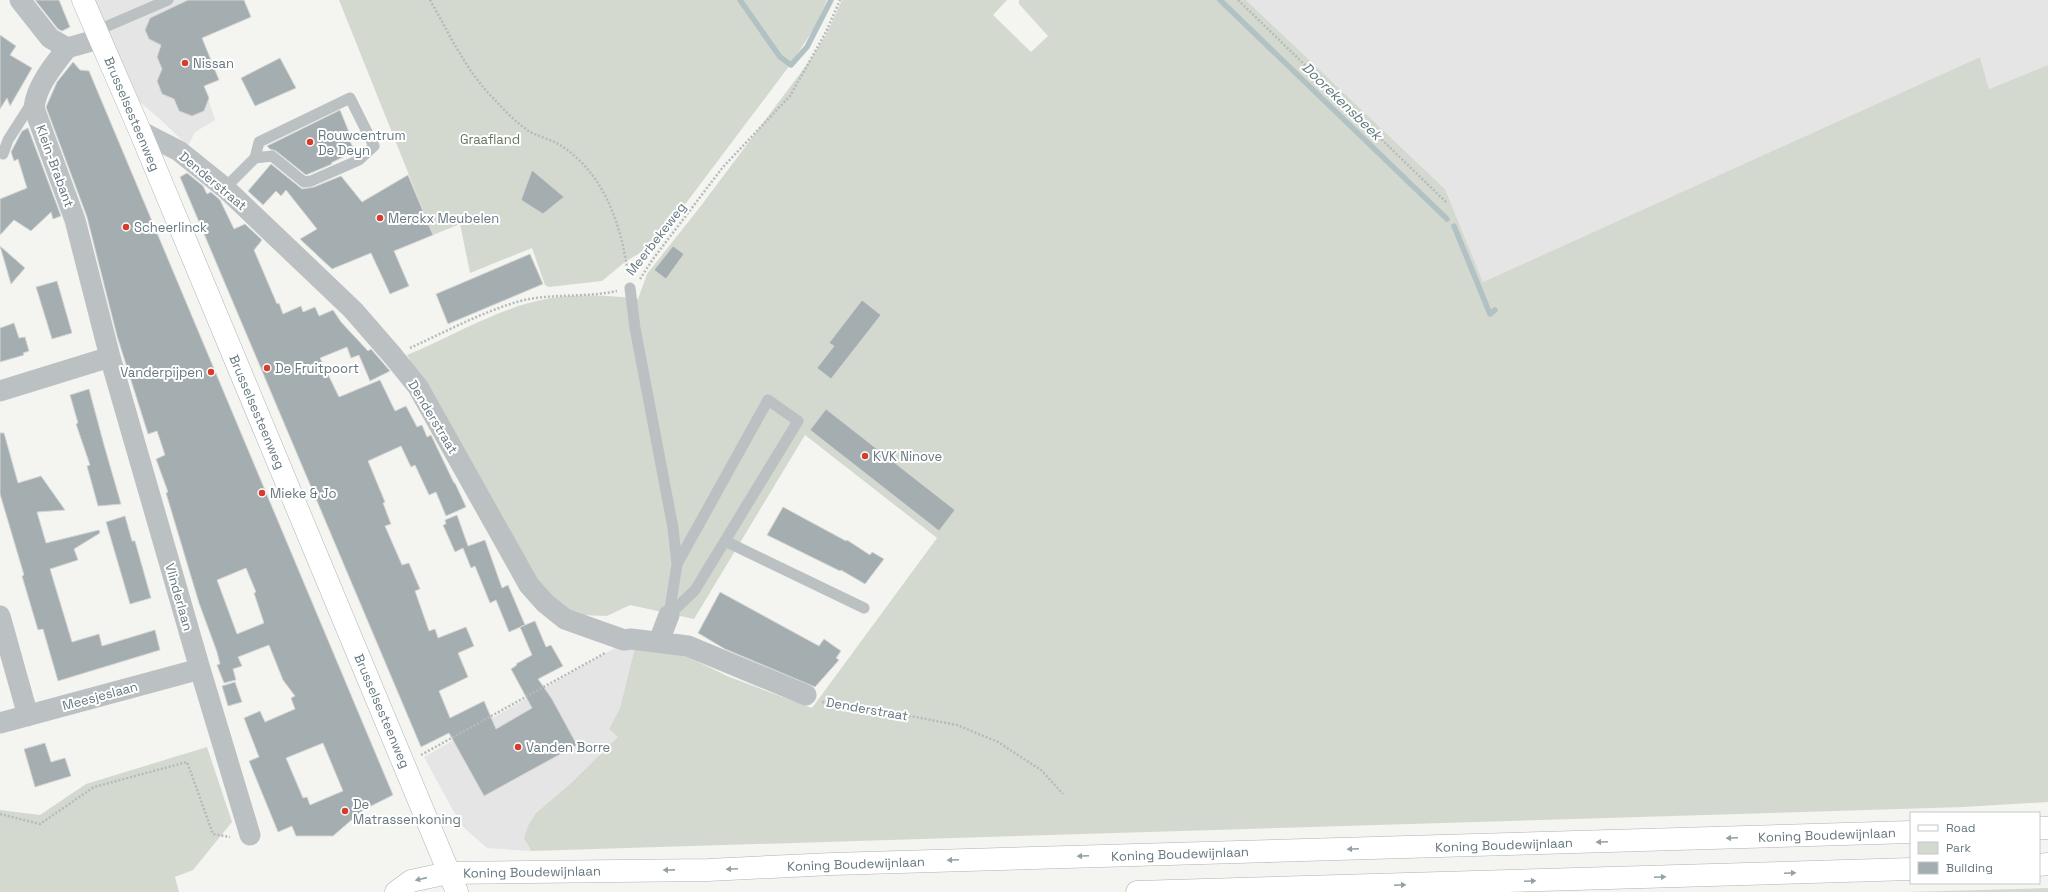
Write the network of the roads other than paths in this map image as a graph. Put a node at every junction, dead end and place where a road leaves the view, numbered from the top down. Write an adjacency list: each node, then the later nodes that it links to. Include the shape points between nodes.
1 (20, 0): 5 (street, via 50,38)
2 (83, 0): 4 (main road, Brusselsesteenweg)
3 (168, 0): 4 (lane)
4 (98, 35): 5 (street); 7 (main road, Brusselsesteenweg)
5 (67, 48): 6 (street, via 52,68)
6 (35, 99): 8 (lane, via 8,140); 12 (street, Klein-Brabant, via 34,108 38,121 75,220)
7 (140, 132): 10 (street, Denderstraat, via 179,151); 27 (main road, Brusselsesteenweg)
8 (3, 154)
9 (255, 158): 9 (lane, via 258,142 350,98 374,146 359,160 304,182 272,156); 10 (lane)
10 (225, 188): 19 (street, Denderstraat, via 353,310 418,387 529,586 545,603 565,619 624,640)
11 (630, 288): 15 (lane, via 635,328 673,528)
12 (110, 357): 13 (street); 20 (street, Vlinderlaan)
13 (0, 391)
14 (725, 541): 15 (lane, via 798,421 768,400); 16 (lane); 17 (lane, via 695,590)
15 (677, 564): 17 (lane)
16 (864, 608)
17 (669, 615): 19 (street)
18 (0, 616): 22 (street)
19 (659, 641): 21 (street, Denderstraat, via 688,646)
20 (200, 669): 22 (street, Meesjeslaan); 25 (street, Vlinderlaan)
21 (806, 695)
22 (28, 716): 23 (street, Meesjeslaan)
23 (0, 723)
24 (1910, 832): 27 (main road, Koning Boudewijnlaan, one-way to 27, via 840,863)
25 (242, 837)
26 (1910, 869): 29 (main road, one-way to 26)
27 (453, 882): 28 (main road, Koning Boudewijnlaan, one-way to 28, via 411,881)
28 (396, 892)
29 (1137, 892)

